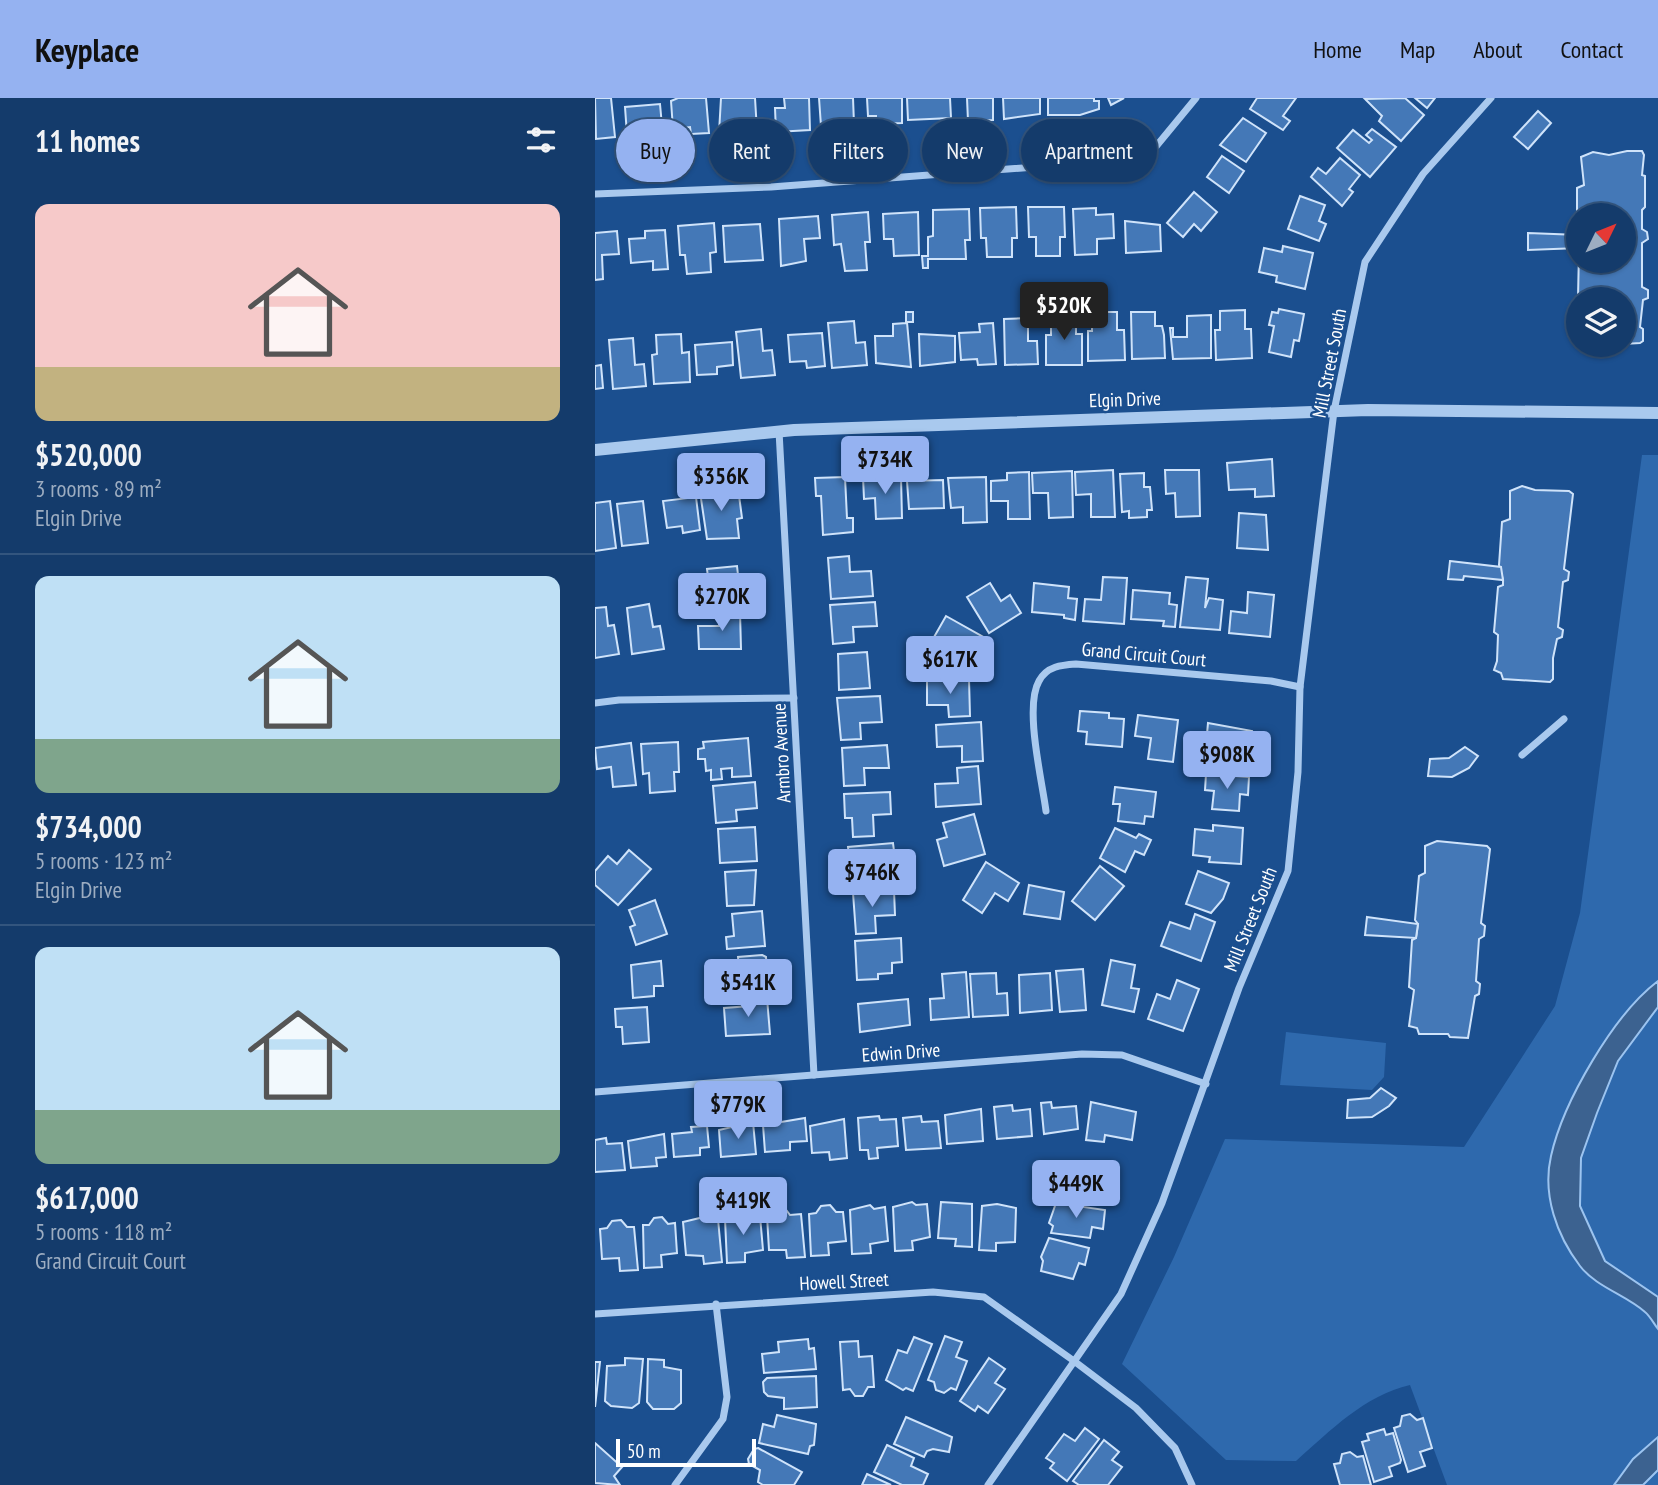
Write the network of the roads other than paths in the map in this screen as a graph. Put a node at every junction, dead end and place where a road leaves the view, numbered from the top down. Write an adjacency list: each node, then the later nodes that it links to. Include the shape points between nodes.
1 (1196, 98): 3 (street, via 1149,155 1115,161 771,187)
2 (1492, 98): 4 (street, Mill Street South, via 1423,174 1365,262)
3 (595, 194)
4 (1334, 411): 5 (street, Elgin Drive); 6 (street, Elgin Drive); 8 (street, Mill Street South)
5 (1658, 413)
6 (779, 430): 7 (street, Elgin Drive); 9 (street, Armbro Avenue)
7 (595, 450)
8 (1300, 687): 13 (street, Grand Circuit Court, via 1056,665 1039,680 1032,704); 15 (street, Mill Street South, via 1298,772 1288,871 1239,988)
9 (794, 698): 10 (street); 14 (street, Armbro Avenue)
10 (595, 703)
11 (1564, 719): 12 (street)
12 (1522, 755)
13 (1046, 811)
14 (814, 1074): 15 (street, Edwin Drive, via 1081,1054 1122,1055); 16 (street, Edwin Drive)
15 (1206, 1084): 19 (street, Mill Street South, via 1162,1203 1121,1294)
16 (595, 1092)
17 (716, 1304): 18 (street, Howell Street); 19 (street, Howell Street, via 933,1292 984,1297); 20 (street, via 727,1397 723,1419)
18 (595, 1314)
19 (1074, 1361): 21 (street, Mill Street South); 22 (street, Howell Street, via 1136,1408 1175,1448)
20 (675, 1485)
21 (988, 1485)
22 (1192, 1485)

